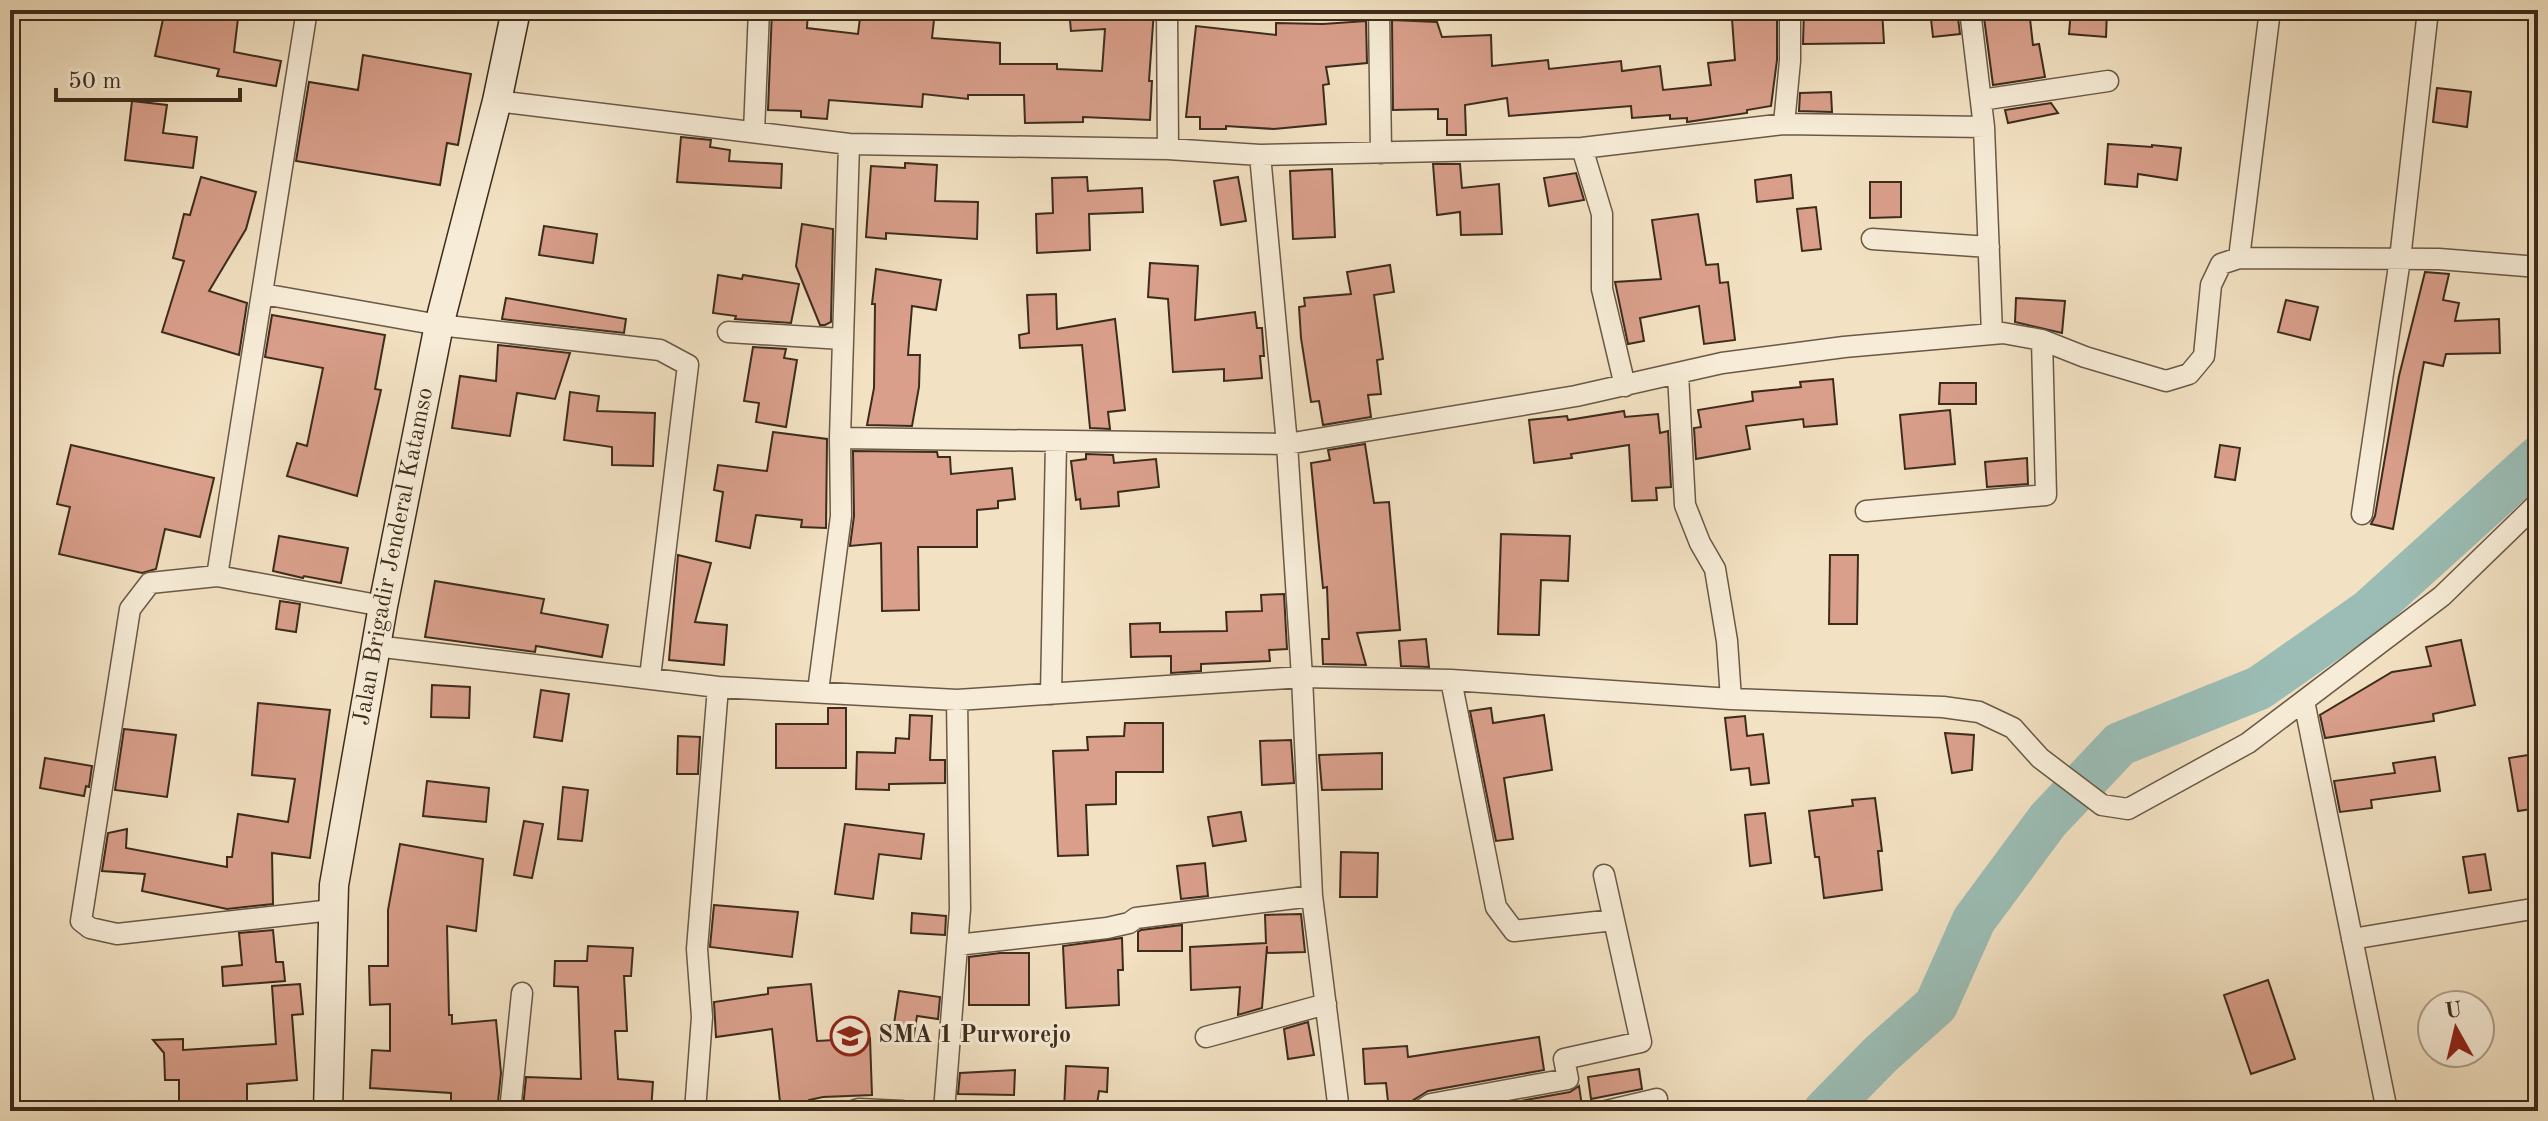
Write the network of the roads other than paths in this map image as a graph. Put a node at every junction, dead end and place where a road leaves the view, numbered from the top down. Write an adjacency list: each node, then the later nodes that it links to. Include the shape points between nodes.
1 (307, 10): 26 (street)
2 (516, 10): 12 (main road, Jalan Brigadir Jenderal Katamso)
3 (759, 10): 15 (street)
4 (1167, 10): 18 (street)
5 (1379, 10): 19 (street)
6 (1790, 10): 13 (street)
7 (1970, 10): 11 (street)
8 (2270, 10): 23 (street)
9 (2428, 10): 24 (street)
10 (2108, 81): 11 (street)
11 (1981, 100): 14 (street)
12 (497, 101): 15 (street); 27 (main road, Jalan Brigadir Jenderal Katamso)
13 (1784, 124): 14 (street); 17 (street)
14 (1984, 127): 22 (street)
15 (754, 132): 16 (street)
16 (849, 144): 18 (street); 30 (street)
17 (1582, 148): 19 (street); 33 (street, via 1602,214 1602,289)
18 (1168, 149): 20 (street)
19 (1381, 153): 20 (street)
20 (1260, 155): 36 (street)
21 (1872, 239): 22 (street)
22 (1989, 247): 29 (street)
23 (2239, 258): 24 (street); 31 (street, via 2221,264 2211,285 2204,356 2189,374 2166,381)
24 (2400, 259): 25 (street); 39 (street)
25 (2538, 267)
26 (263, 294): 27 (street); 40 (street)
27 (439, 325): 41 (main road, Jalan Brigadir Jenderal Katamso); 43 (street, via 660,350 688,365)
28 (728, 332): 30 (street)
29 (1992, 334): 31 (street); 32 (street, via 1844,347)
30 (842, 339): 34 (street)
31 (2042, 340): 38 (street, via 2046,495)
32 (1678, 374): 33 (street); 49 (street, via 1685,505 1715,569)
33 (1625, 386): 36 (street)
34 (840, 438): 35 (street); 47 (street, via 841,516)
35 (1056, 443): 36 (street); 48 (street)
36 (1287, 444): 44 (street)
37 (2538, 503): 51 (street, via 2442,596)
38 (1866, 511)
39 (2362, 514)
40 (217, 576): 41 (street); 55 (street, via 150,583 130,609 81,921 117,934)
41 (383, 606): 42 (main road, Jalan Brigadir Jenderal Katamso)
42 (375, 646): 43 (street); 55 (main road, Jalan Brigadir Jenderal Katamso)
43 (650, 677): 46 (street)
44 (1302, 677): 45 (street); 48 (street); 53 (street)
45 (1451, 680): 49 (street); 56 (street, via 1496,907 1514,931)
46 (718, 687): 47 (street); 65 (street, via 697,949 702,1017)
47 (818, 691): 50 (street)
48 (1051, 694): 50 (street)
49 (1731, 699): 51 (street, via 1979,712 2013,728 2040,758 2102,805 2128,809 2248,743)
50 (957, 700): 58 (street)
51 (2304, 701): 57 (street)
52 (1604, 875): 56 (street)
53 (1312, 896): 58 (street); 60 (street)
54 (2538, 908): 57 (street)
55 (332, 910): 63 (main road, Jalan Brigadir Jenderal Katamso)
56 (1614, 920): 70 (street, via 1641,1042 1564,1059 1568,1079 1431,1104)
57 (2352, 939): 72 (street)
58 (957, 945): 68 (street)
59 (522, 993): 64 (street)
60 (1326, 1004): 61 (street); 69 (street)
61 (1206, 1037)
62 (1657, 1099): 71 (street)
63 (328, 1111)
64 (510, 1111)
65 (695, 1111)
66 (853, 1111): 67 (street)
67 (902, 1111)
68 (944, 1111)
69 (1339, 1111)
70 (1420, 1111)
71 (1606, 1111)
72 (2387, 1111)

